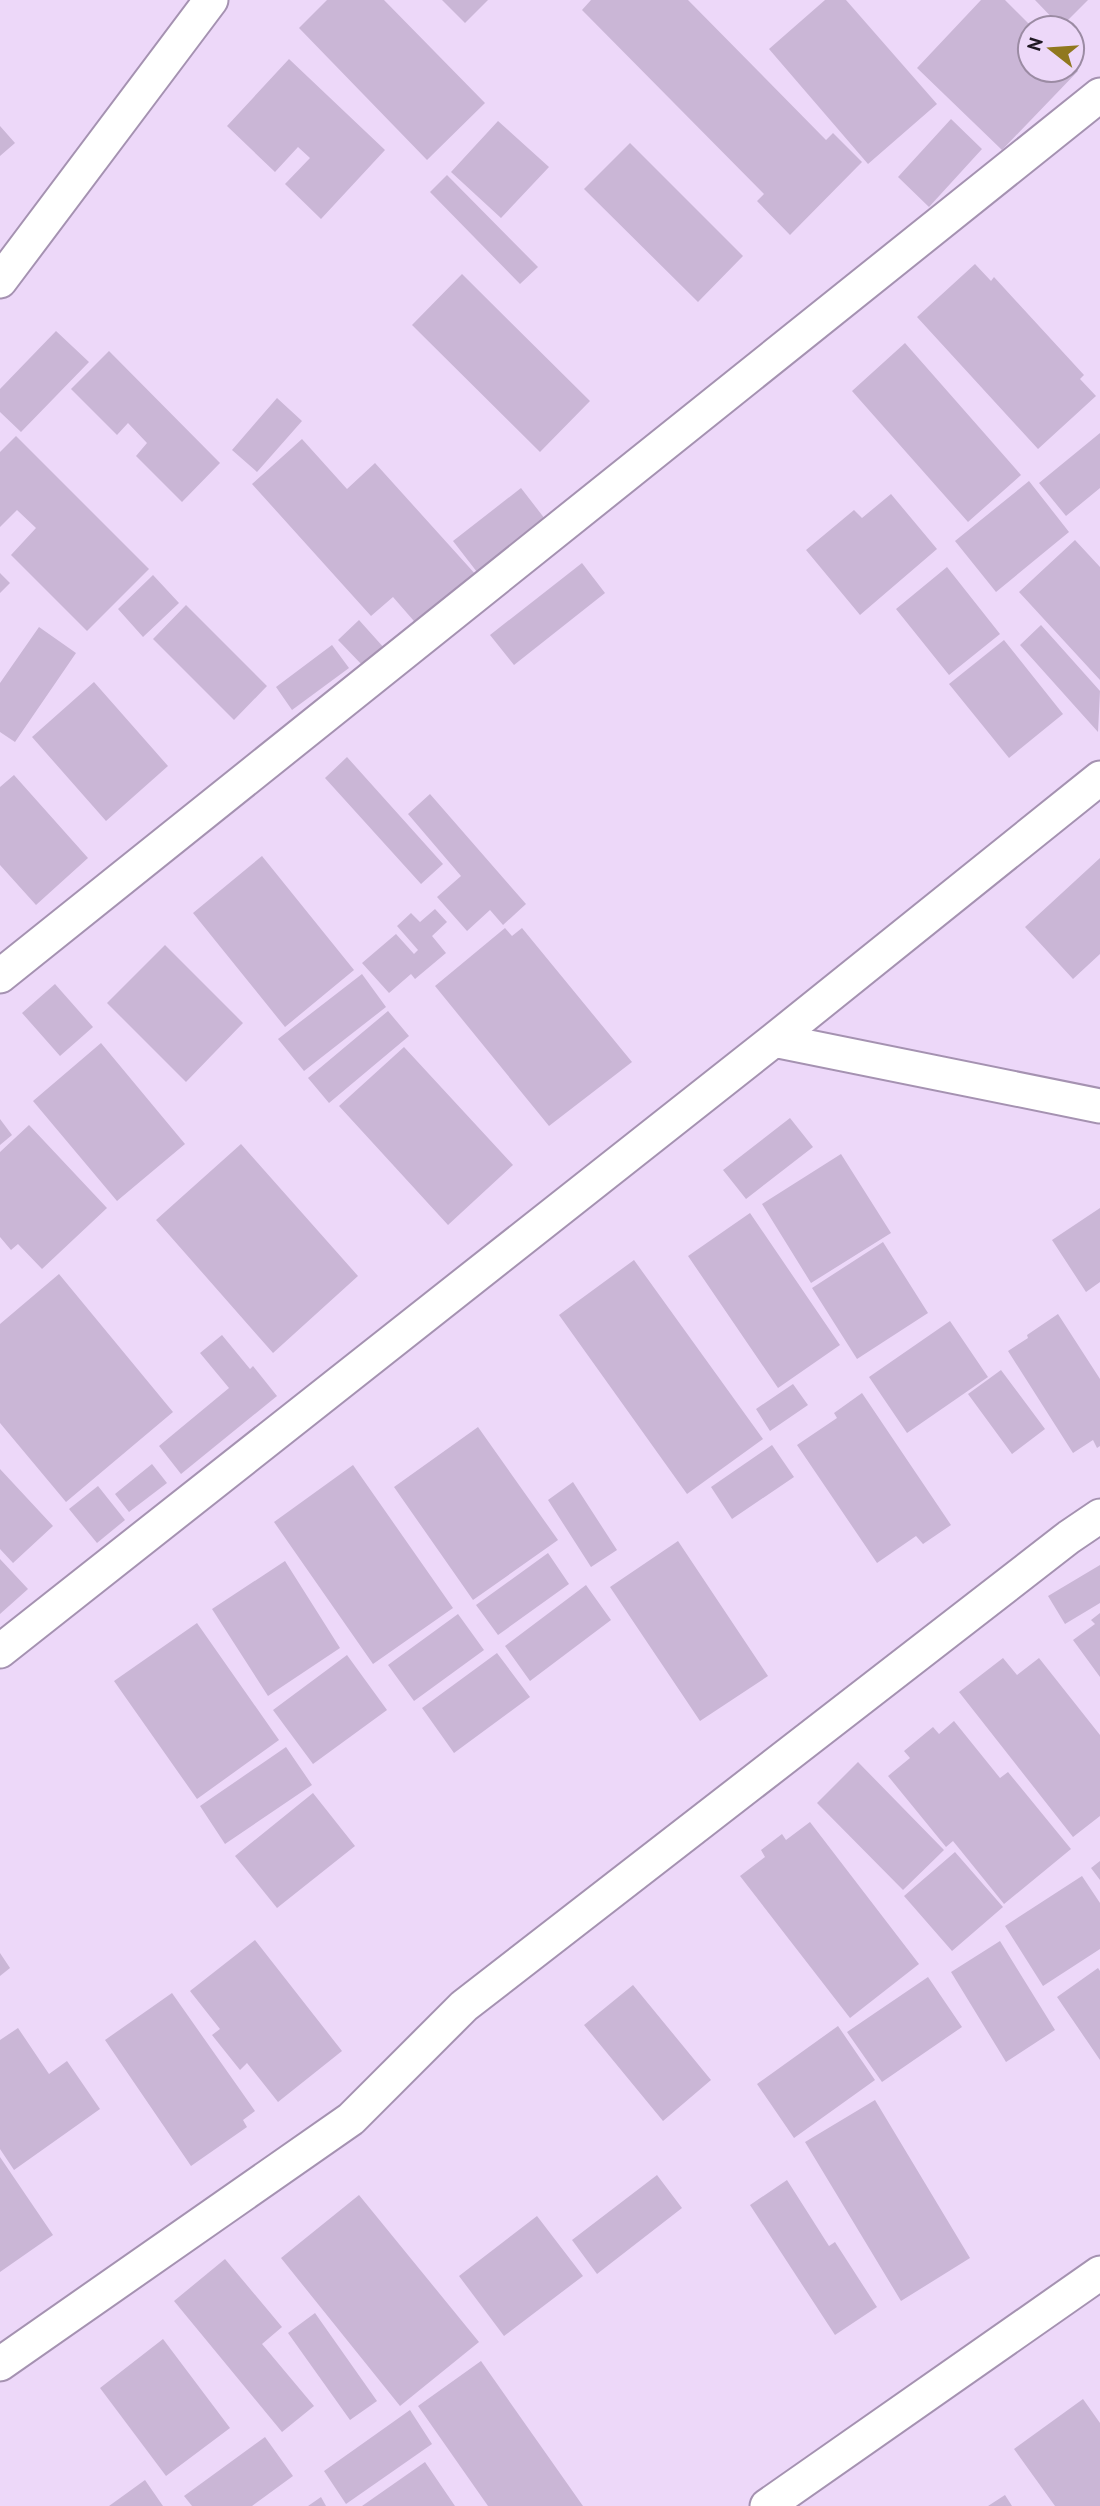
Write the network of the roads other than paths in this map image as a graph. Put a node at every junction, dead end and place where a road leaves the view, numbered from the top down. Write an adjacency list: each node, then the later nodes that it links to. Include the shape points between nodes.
1 (211, 0): 3 (street)
2 (1100, 95): 5 (street)
3 (0, 281)
4 (1100, 778): 6 (street)
5 (0, 976)
6 (774, 1040): 7 (street); 9 (street)
7 (1100, 1105)
8 (1100, 1516): 11 (street, via 464,2006 351,2119)
9 (0, 1651)
10 (1100, 2273): 12 (street)
11 (0, 2364)
12 (767, 2506)

